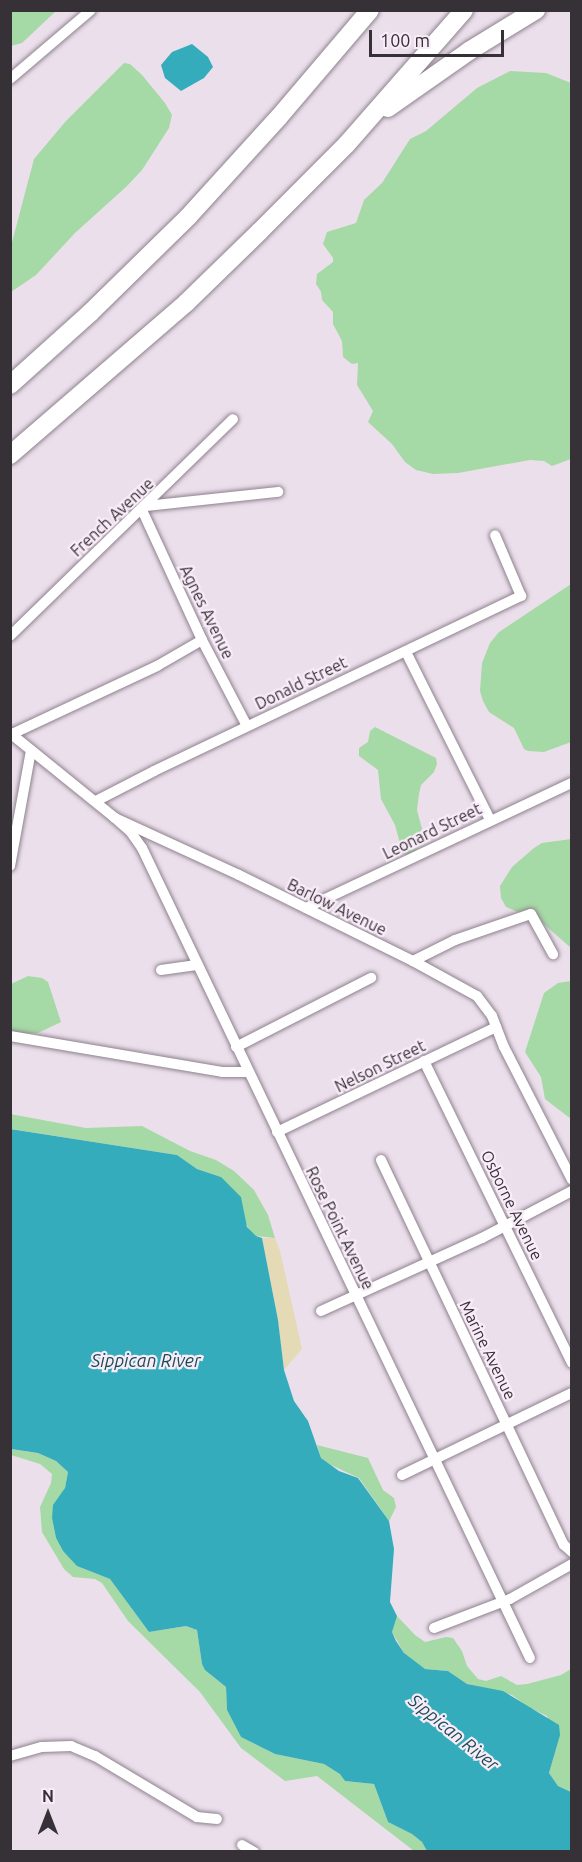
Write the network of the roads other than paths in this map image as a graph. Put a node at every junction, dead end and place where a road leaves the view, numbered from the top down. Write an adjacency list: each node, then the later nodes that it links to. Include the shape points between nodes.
1 (91, 10): 5 (street)
2 (370, 10): 7 (highway, via 188,217 90,314)
3 (464, 10): 6 (highway)
4 (536, 10): 6 (highway, via 469,51)
5 (10, 79)
6 (360, 129): 9 (highway, via 186,303)
7 (10, 385)
8 (233, 419): 11 (street, French Avenue)
9 (10, 455)
10 (278, 492): 11 (street)
11 (144, 508): 13 (street, French Avenue); 14 (street, Agnes Avenue)
12 (495, 535): 15 (street, Donald Street, via 520,596)
13 (10, 636)
14 (202, 640): 16 (street, Agnes Avenue); 17 (street, via 157,666)
15 (406, 652): 16 (street, Donald Street); 22 (street)
16 (247, 726): 20 (street, Donald Street)
17 (11, 734): 18 (street, Barlow Avenue)
18 (31, 751): 20 (street, Barlow Avenue); 23 (street)
19 (572, 783): 22 (street, Leonard Street)
20 (96, 801): 21 (street, Barlow Avenue)
21 (115, 818): 25 (street, Barlow Avenue); 28 (street, Rose Point Avenue, via 142,848)
22 (490, 819): 25 (street, Leonard Street)
23 (12, 845): 24 (street)
24 (10, 867)
25 (306, 908): 27 (street, Barlow Avenue)
26 (553, 954): 27 (street, via 531,914 455,940)
27 (413, 961): 31 (street, Barlow Avenue, via 477,996 486,1004)
28 (197, 965): 29 (street); 33 (street, Rose Point Avenue)
29 (161, 970)
30 (371, 978): 33 (street)
31 (496, 1027): 34 (street, Nelson Street); 38 (street, Barlow Avenue)
32 (10, 1036): 35 (street, via 222,1072)
33 (236, 1047): 35 (street, Rose Point Avenue)
34 (424, 1061): 36 (street, Nelson Street); 40 (street, Osborne Avenue)
35 (247, 1072): 36 (street, Rose Point Avenue)
36 (277, 1132): 42 (street, Rose Point Avenue)
37 (381, 1160): 41 (street, Marine Avenue)
38 (572, 1180)
39 (572, 1191): 40 (street)
40 (506, 1226): 41 (street); 44 (street, Osborne Avenue)
41 (430, 1262): 42 (street); 46 (street, Marine Avenue)
42 (356, 1296): 43 (street); 47 (street, Rose Point Avenue)
43 (321, 1311)
44 (572, 1363)
45 (572, 1393): 46 (street)
46 (507, 1424): 47 (street); 49 (street, Marine Avenue, via 564,1545)
47 (434, 1461): 48 (street); 51 (street, Rose Point Avenue)
48 (402, 1475)
49 (572, 1552)
50 (572, 1564): 51 (street)
51 (502, 1600): 52 (street); 53 (street, Rose Point Avenue)
52 (434, 1628)
53 (530, 1658)
54 (10, 1756): 55 (street, via 42,1747 71,1746 95,1756 197,1817)
55 (217, 1819)
56 (242, 1845): 57 (street)
57 (254, 1851)

